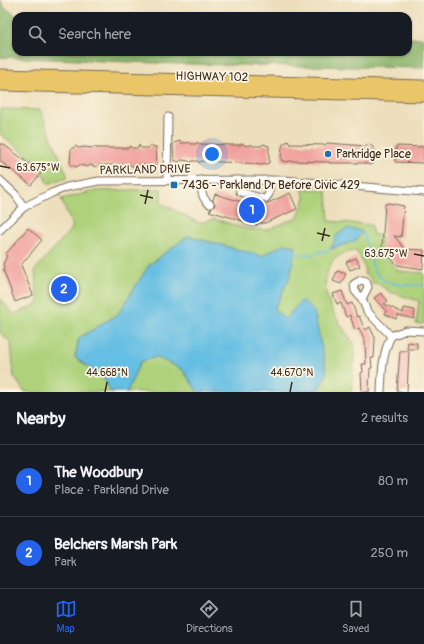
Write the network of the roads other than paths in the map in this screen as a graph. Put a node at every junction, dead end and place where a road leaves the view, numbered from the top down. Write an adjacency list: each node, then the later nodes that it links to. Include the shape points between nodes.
1 (0, 75): 3 (highway, HIGHWAY 102)
2 (0, 85): 4 (highway, HIGHWAY 102)
3 (424, 86)
4 (424, 96)
5 (168, 117): 7 (street)
6 (0, 180): 13 (street)
7 (167, 180): 8 (street, PARKLAND DRIVE); 13 (street, PARKLAND DRIVE, via 99,181 67,187)
8 (201, 180): 9 (street, PARKLAND DRIVE); 12 (street, via 205,202)
9 (238, 180): 10 (street, PARKLAND DRIVE); 10 (street, via 240,192 263,198 269,194)
10 (269, 180): 11 (street, PARKLAND DRIVE)
11 (424, 192)
12 (210, 204)
13 (24, 207): 14 (street, PARKLAND DRIVE)
14 (0, 230)
15 (362, 299): 17 (street, via 375,320)
16 (424, 331): 17 (street, via 406,330)
17 (391, 336): 18 (street, via 382,363)
18 (381, 392)

